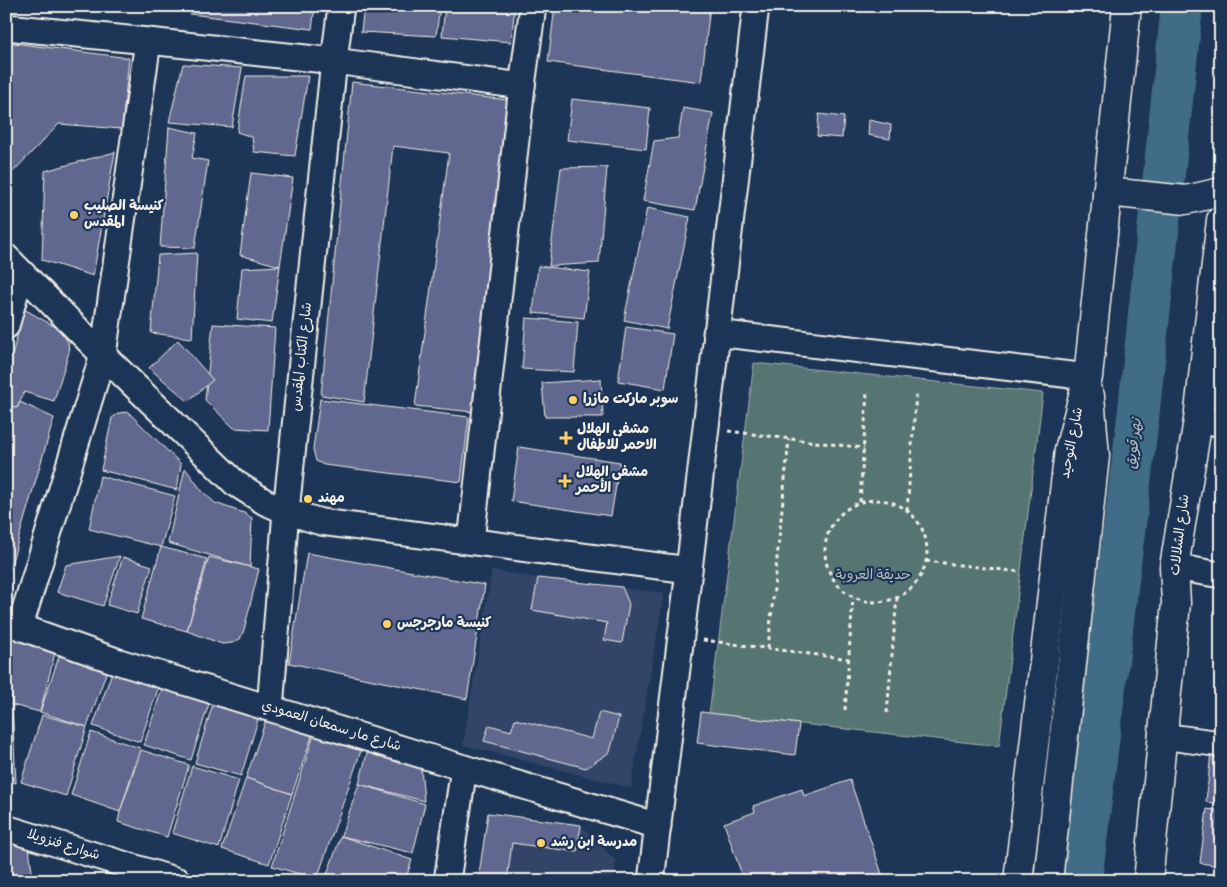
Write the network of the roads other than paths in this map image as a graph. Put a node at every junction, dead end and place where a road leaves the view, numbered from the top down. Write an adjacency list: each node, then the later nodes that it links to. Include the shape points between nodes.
1 (341, 6): 7 (street, شارع الكتاب المقدس)
2 (533, 6): 8 (street)
3 (756, 6): 14 (street)
4 (1127, 6): 9 (main road, شارع التوحيد)
5 (6, 26): 6 (street)
6 (148, 41): 7 (street); 15 (street)
7 (334, 62): 8 (street); 18 (street, شارع الكتاب المقدس)
8 (522, 86): 19 (street)
9 (1112, 192): 10 (main road, via 1186,200); 16 (main road, شارع التوحيد)
10 (1221, 192)
11 (1221, 220): 17 (main road, شارع الشلالات)
12 (14, 265): 13 (street); 15 (street)
13 (6, 326)
14 (716, 333): 16 (street); 21 (street)
15 (103, 355): 18 (street, via 235,483); 23 (street)
16 (1088, 377): 33 (main road, شارع التوحيد, via 1069,450); 34 (main road, via 1095,456)
17 (1210, 421): 20 (main road, شارع الشلالات)
18 (286, 511): 19 (street, via 321,522); 24 (street, شارع الكتاب المقدس)
19 (471, 541): 21 (street)
20 (1174, 567): 22 (street); 25 (main road, شارع الشلالات, via 1176,603); 35 (main road, via 1162,599)
21 (689, 570): 28 (street)
22 (1221, 575)
23 (13, 624): 24 (street, شارع مار سمعان العمودي, via 116,661)
24 (270, 708): 27 (street, شارع مار سمعان العمودي)
25 (1162, 736): 26 (street); 36 (main road, شارع الشلالات)
26 (1221, 744)
27 (464, 768): 28 (street, شارع مار سمعان العمودي); 31 (street)
28 (658, 826): 32 (street)
29 (6, 828): 30 (street, شوارع فنزويلا)
30 (178, 881)
31 (447, 881)
32 (651, 881)
33 (1018, 881)
34 (1048, 881)
35 (1129, 881)
36 (1148, 881)

